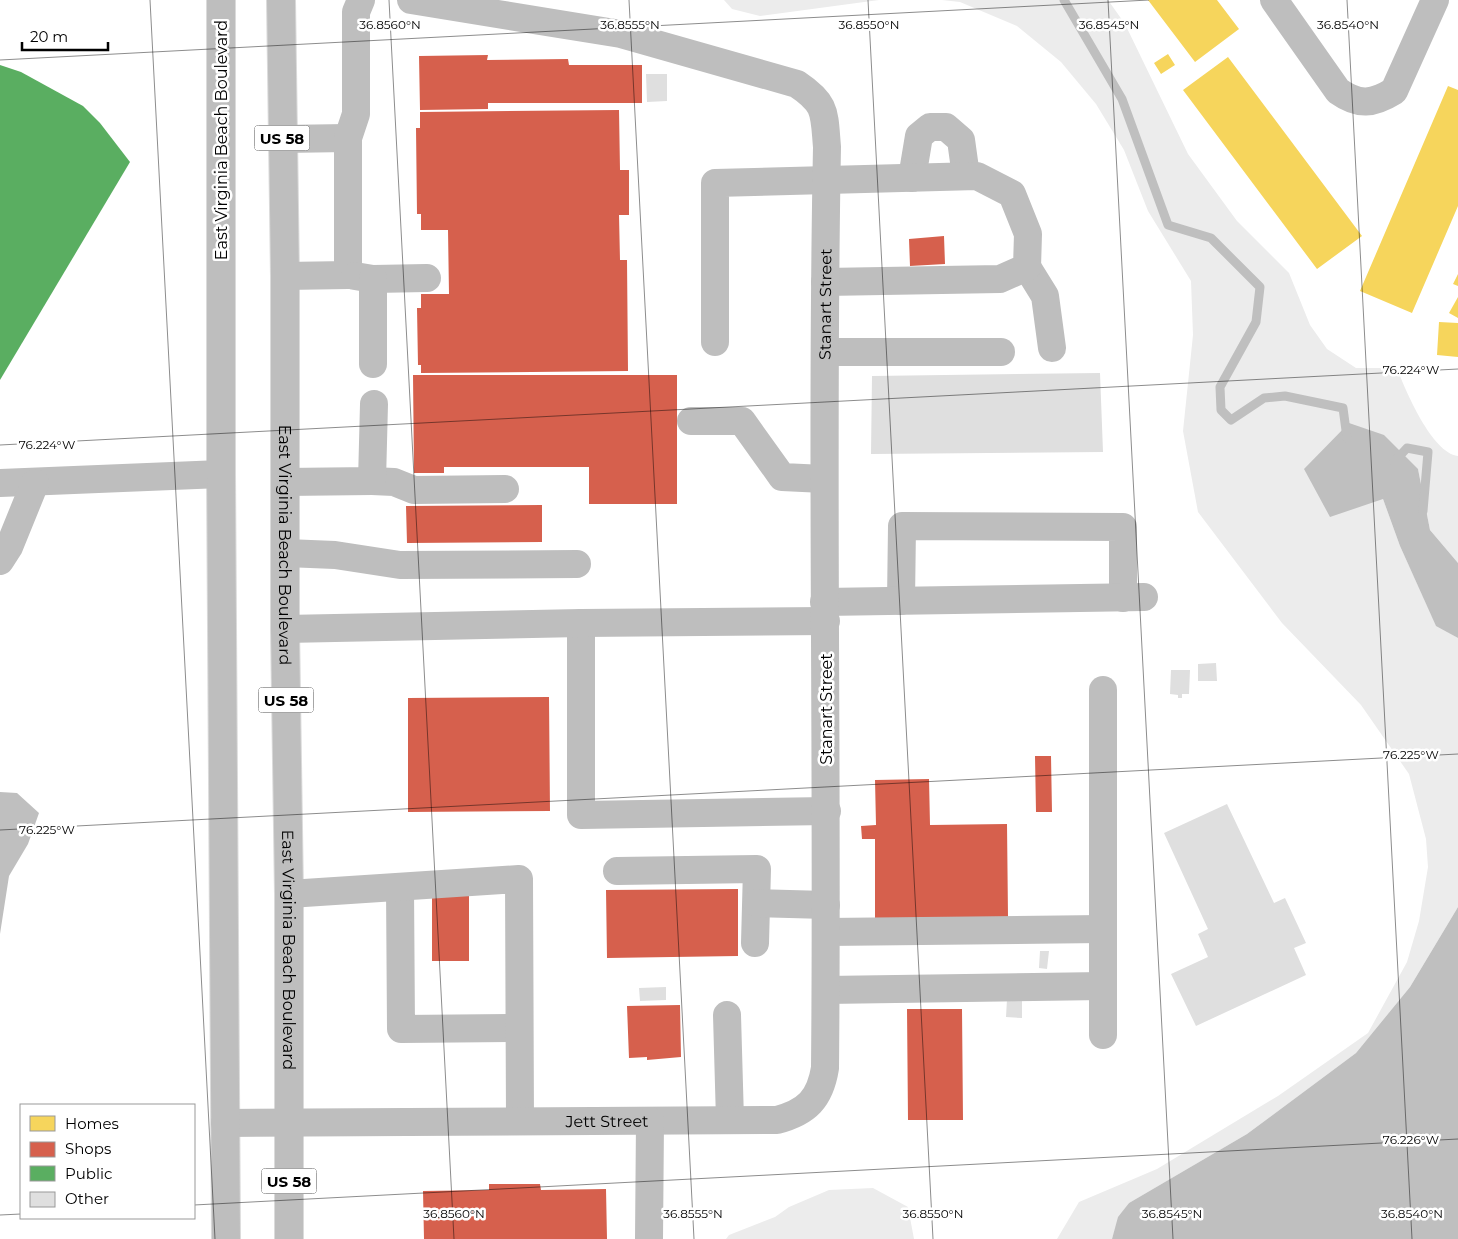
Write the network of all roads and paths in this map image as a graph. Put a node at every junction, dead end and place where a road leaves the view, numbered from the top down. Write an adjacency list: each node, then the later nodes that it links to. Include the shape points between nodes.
1 (221, 0): 24 (main road, East Virginia Beach Boulevard)
2 (280, 0): 8 (main road, East Virginia Beach Boulevard / US 58)
3 (360, 0): 7 (main road, via 356,12 356,114)
4 (411, 0): 11 (main road, Stanart Street, via 621,34 797,84 812,95 824,111)
5 (1274, 0): 6 (main road, via 1338,91 1349,99 1365,103 1380,100 1394,91)
6 (1435, 0)
7 (348, 138): 8 (main road); 14 (main road)
8 (282, 139): 13 (main road, East Virginia Beach Boulevard / US 58)
9 (966, 176): 10 (main road); 10 (main road, via 961,140 946,127 930,127 919,136); 12 (main road, via 977,176 1012,194 1028,234)
10 (912, 178): 11 (main road)
11 (826, 180): 16 (main road, Stanart Street); 17 (main road, via 715,183)
12 (1027, 267): 16 (main road, via 1000,279); 18 (main road, via 1045,296)
13 (284, 276): 14 (main road); 27 (main road, East Virginia Beach Boulevard / US 58)
14 (361, 277): 15 (main road); 21 (main road)
15 (427, 278)
16 (825, 282): 19 (main road, Stanart Street)
17 (715, 342)
18 (1052, 348)
19 (824, 352): 20 (main road); 25 (main road, Stanart Street)
20 (1001, 352)
21 (373, 364)
22 (374, 404): 26 (main road)
23 (691, 420): 25 (main road, via 742,421 782,477)
24 (221, 474): 29 (main road); 56 (main road, East Virginia Beach Boulevard)
25 (824, 479): 35 (main road, Stanart Street)
26 (372, 481): 27 (main road); 30 (main road, via 394,482 414,490)
27 (285, 482): 31 (main road, East Virginia Beach Boulevard / US 58)
28 (0, 483): 29 (main road)
29 (35, 483): 32 (main road)
30 (504, 489)
31 (286, 553): 33 (main road, via 400,565); 37 (main road, East Virginia Beach Boulevard / US 58)
32 (0, 561)
33 (577, 564)
34 (901, 601): 34 (main road, via 1133,598 1123,527 902,526); 35 (main road)
35 (825, 612): 36 (main road); 39 (main road, Stanart Street)
36 (580, 623): 37 (main road); 39 (main road, via 581,816)
37 (285, 628): 42 (main road, East Virginia Beach Boulevard / US 58)
38 (1103, 690): 45 (main road)
39 (827, 811): 44 (main road, Stanart Street)
40 (618, 870): 43 (main road, via 757,869)
41 (400, 887): 42 (main road); 51 (main road, via 401,1029); 51 (main road, via 519,879)
42 (289, 894): 57 (main road, East Virginia Beach Boulevard / US 58)
43 (757, 903): 44 (main road); 47 (main road)
44 (826, 905): 46 (main road, Stanart Street)
45 (1102, 929): 46 (main road); 48 (main road)
46 (826, 932): 49 (main road, Jett Street)
47 (755, 943)
48 (1103, 986): 49 (main road); 52 (main road)
49 (826, 990): 53 (main road, Jett Street, via 823,1084 811,1103 796,1115 777,1120)
50 (727, 1015): 53 (main road)
51 (519, 1028): 54 (main road)
52 (1103, 1035)
53 (730, 1120): 55 (main road, Jett Street)
54 (520, 1121): 55 (main road, Jett Street); 57 (main road, Jett Street)
55 (650, 1121): 60 (main road)
56 (226, 1123): 57 (main road, Jett Street); 58 (main road, East Virginia Beach Boulevard)
57 (289, 1123): 59 (main road, East Virginia Beach Boulevard / US 58)
58 (226, 1239)
59 (289, 1239)
60 (649, 1239)

